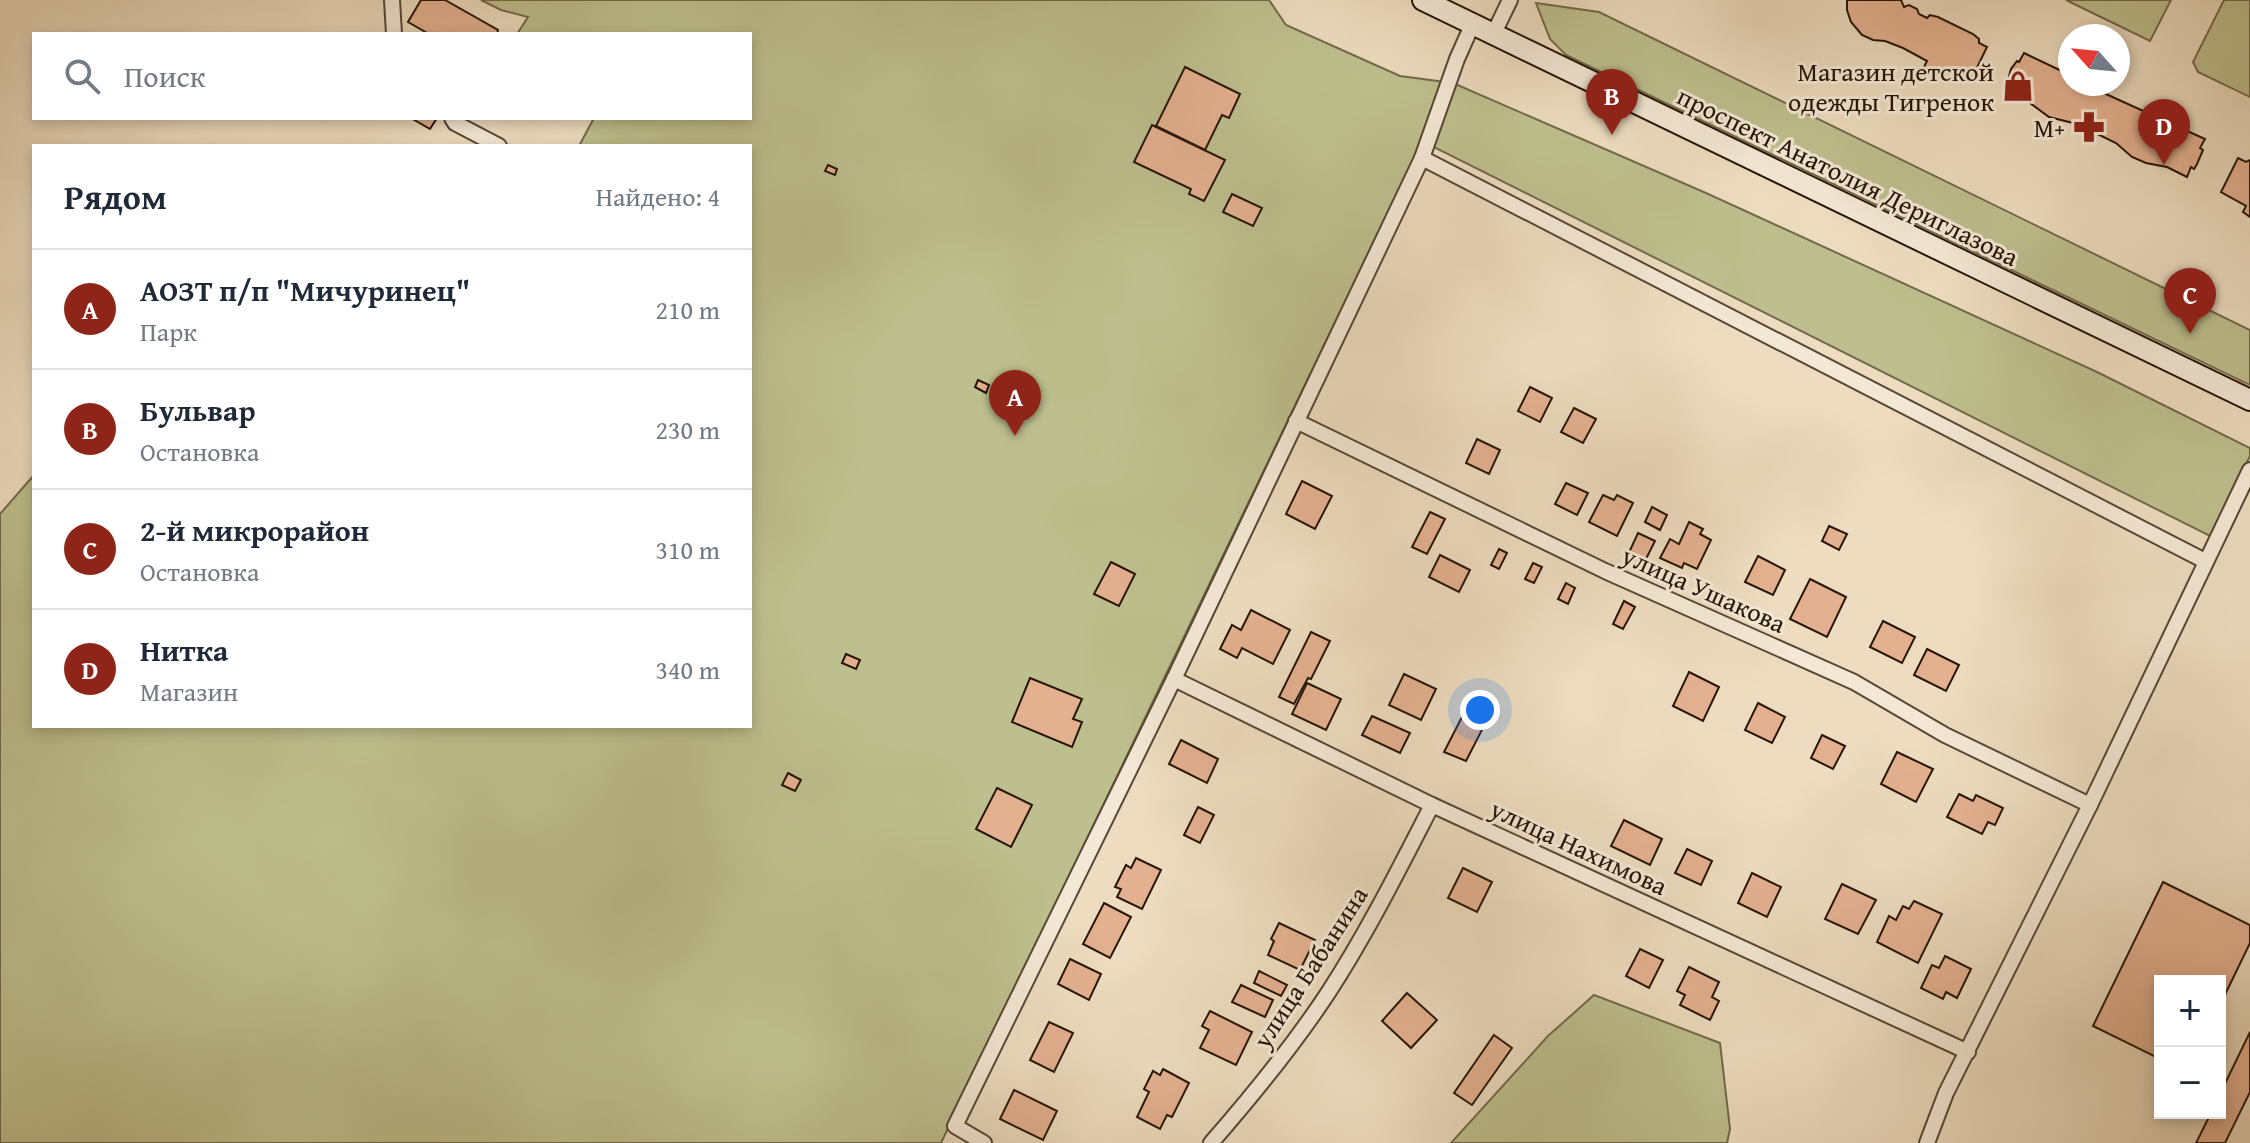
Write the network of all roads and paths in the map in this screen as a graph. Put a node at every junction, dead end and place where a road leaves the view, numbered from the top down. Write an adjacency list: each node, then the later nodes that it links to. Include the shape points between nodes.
1 (392, 0): 5 (street)
2 (1423, 0): 4 (main road, проспект Анатолия Дериглазова)
3 (1510, 0): 6 (street)
4 (1473, 23): 6 (main road, проспект Анатолия Дериглазова); 9 (street)
5 (394, 32)
6 (1494, 33): 10 (main road, проспект Анатолия Дериглазова)
7 (453, 120): 8 (street)
8 (495, 144)
9 (1422, 158): 11 (street); 13 (street)
10 (2250, 400)
11 (1296, 421): 14 (street); 16 (street, улица Ушакова, via 1605,571 1854,682 1945,735)
12 (2250, 470): 13 (street)
13 (2205, 561): 16 (street)
14 (1174, 679): 15 (street, улица Нахимова); 18 (street, via 955,1126)
15 (1432, 805): 17 (street, улица Нахимова); 19 (street, улица Бабанина, via 1377,913 1327,994 1263,1083)
16 (2090, 805): 17 (street)
17 (1968, 1052): 20 (street)
18 (984, 1143)
19 (1211, 1143)
20 (1927, 1143)

